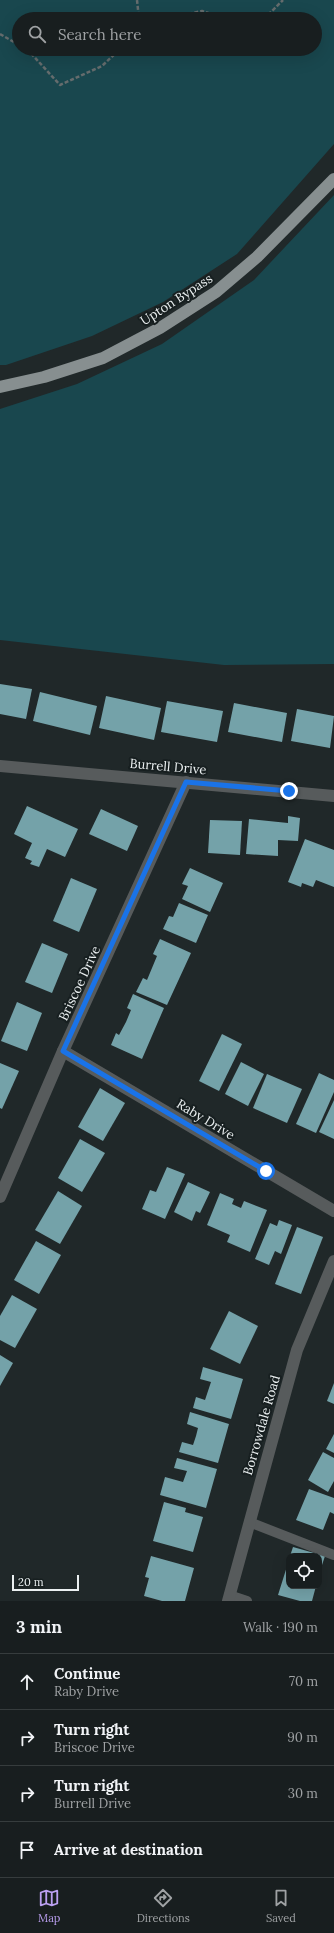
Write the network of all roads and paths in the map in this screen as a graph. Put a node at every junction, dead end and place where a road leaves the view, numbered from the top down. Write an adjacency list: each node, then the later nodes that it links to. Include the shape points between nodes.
1 (137, 0): 3 (path)
2 (283, 0): 4 (path)
3 (138, 12)
4 (270, 12)
5 (0, 34): 6 (path)
6 (12, 41)
7 (33, 56): 8 (path, via 60,85 102,66)
8 (113, 56)
9 (334, 179): 10 (main road, Upton Bypass, via 257,257 216,292 160,328 103,358 44,377)
10 (0, 387)
11 (0, 766): 12 (street, Burrell Drive)
12 (186, 782): 13 (street, Burrell Drive); 14 (street, Briscoe Drive)
13 (334, 796)
14 (63, 1051): 15 (street, Briscoe Drive); 16 (street, Raby Drive)
15 (0, 1197)
16 (334, 1211)
17 (334, 1261): 18 (street, Borrowdale Road, via 296,1350)
18 (249, 1522): 19 (lane); 20 (street, Borrowdale Road)
19 (334, 1555)
20 (228, 1598): 21 (lane)
21 (247, 1601)

